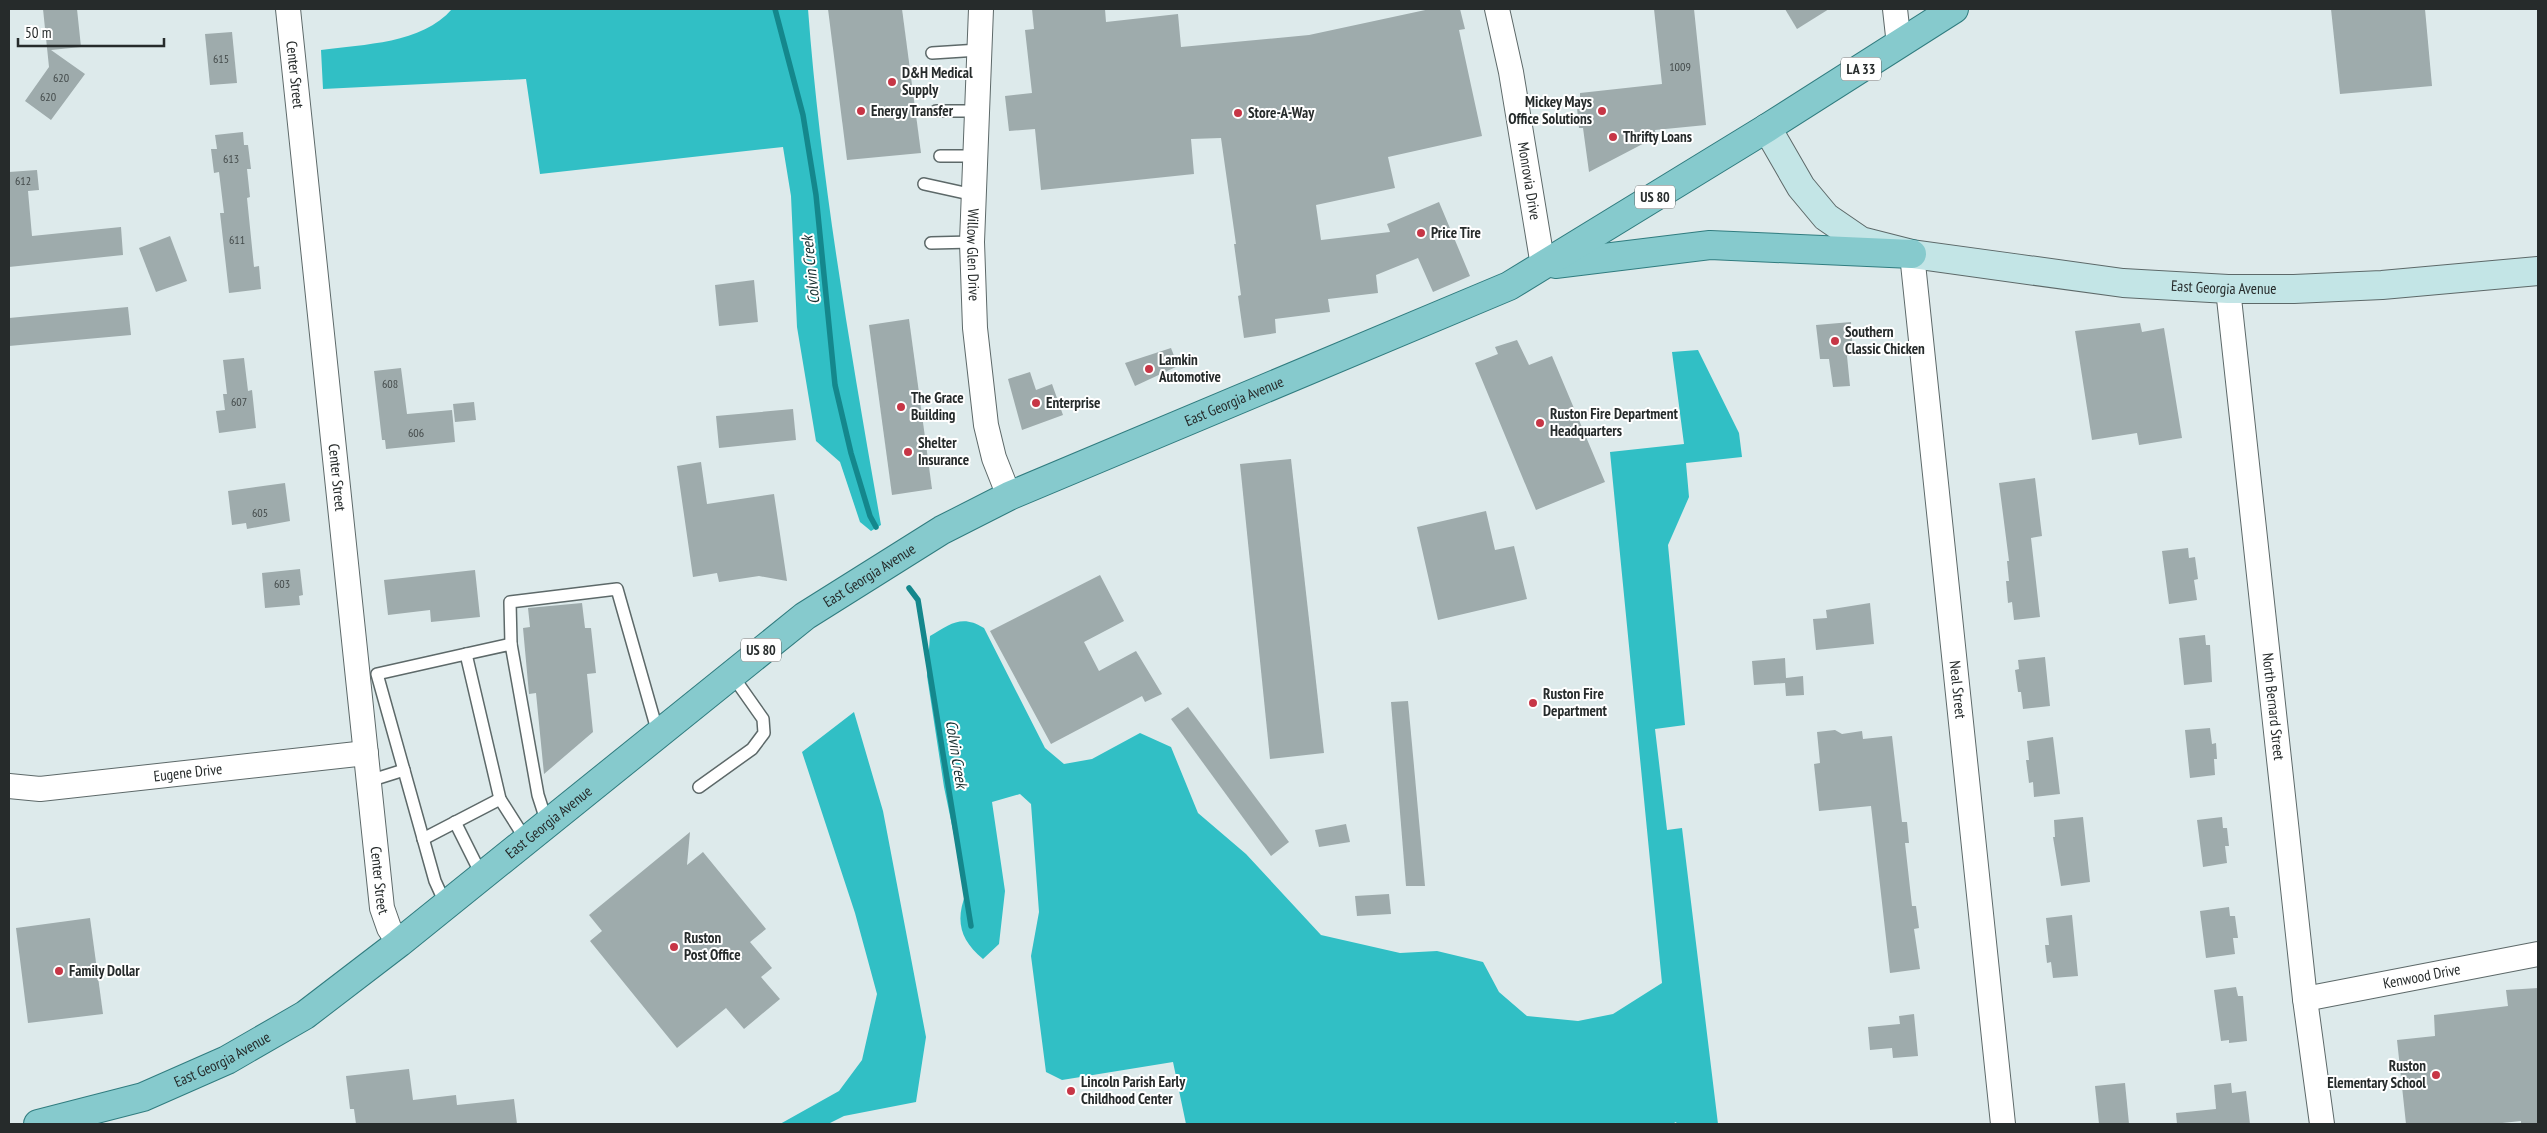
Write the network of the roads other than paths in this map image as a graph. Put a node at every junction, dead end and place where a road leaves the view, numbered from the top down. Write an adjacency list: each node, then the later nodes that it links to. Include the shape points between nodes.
1 (288, 9): 27 (street, Center Street)
2 (981, 9): 7 (street, Willow Glen Drive)
3 (1497, 9): 19 (street, Monrovia Drive, via 1511,72)
4 (1895, 9): 6 (street)
5 (1954, 9): 6 (main road, LA 33)
6 (1899, 45): 11 (main road, LA 33)
7 (979, 50): 8 (lane); 10 (street, Willow Glen Drive)
8 (932, 53)
9 (936, 111): 10 (lane)
10 (977, 111): 13 (street, Willow Glen Drive)
11 (1768, 128): 18 (main road, East Georgia Avenue, via 1801,188 1826,217 1861,241); 19 (main road, East Georgia Avenue / US 80)
12 (940, 156): 13 (lane)
13 (975, 156): 15 (street, Willow Glen Drive)
14 (924, 184): 15 (lane)
15 (974, 194): 16 (street, Willow Glen Drive)
16 (972, 242): 17 (lane); 22 (street, Willow Glen Drive, via 975,328 986,425 994,458)
17 (931, 243)
18 (1912, 254): 19 (main road, via 1710,245); 21 (main road, East Georgia Avenue, via 2123,284); 43 (street, Neal Street)
19 (1543, 266): 22 (main road, East Georgia Avenue / US 80, via 1509,286)
20 (2538, 271): 21 (main road, East Georgia Avenue, via 2382,285)
21 (2228, 289): 41 (street, North Bernard Street)
22 (1009, 496): 25 (main road, East Georgia Avenue / US 80, via 942,530 871,572 805,616)
23 (511, 644): 24 (lane); 26 (lane, via 510,602 617,589); 34 (lane, via 538,795)
24 (466, 654): 28 (lane, via 377,674); 32 (lane)
25 (732, 674): 26 (main road, East Georgia Avenue / US 80); 31 (lane, via 763,719 764,733 752,749)
26 (658, 733): 34 (main road, East Georgia Avenue / US 80)
27 (366, 752): 29 (street, Center Street); 30 (street, Eugene Drive, via 40,789)
28 (404, 770): 29 (lane); 35 (lane)
29 (369, 781): 39 (street, Center Street, via 382,908)
30 (9, 786)
31 (700, 787)
32 (500, 799): 33 (lane); 36 (lane)
33 (455, 822): 35 (lane); 37 (lane)
34 (547, 823): 36 (main road, East Georgia Avenue / US 80)
35 (423, 839): 38 (lane)
36 (526, 840): 37 (main road, East Georgia Avenue / US 80)
37 (482, 876): 38 (main road, East Georgia Avenue / US 80)
38 (446, 905): 39 (main road, East Georgia Avenue / US 80)
39 (399, 943): 42 (main road, East Georgia Avenue / US 80, via 304,1015 227,1060 143,1097)
40 (2538, 954): 41 (street, Kenwood Drive)
41 (2305, 999): 44 (street, North Bernard Street)
42 (38, 1124)
43 (2003, 1124)
44 (2322, 1124)

